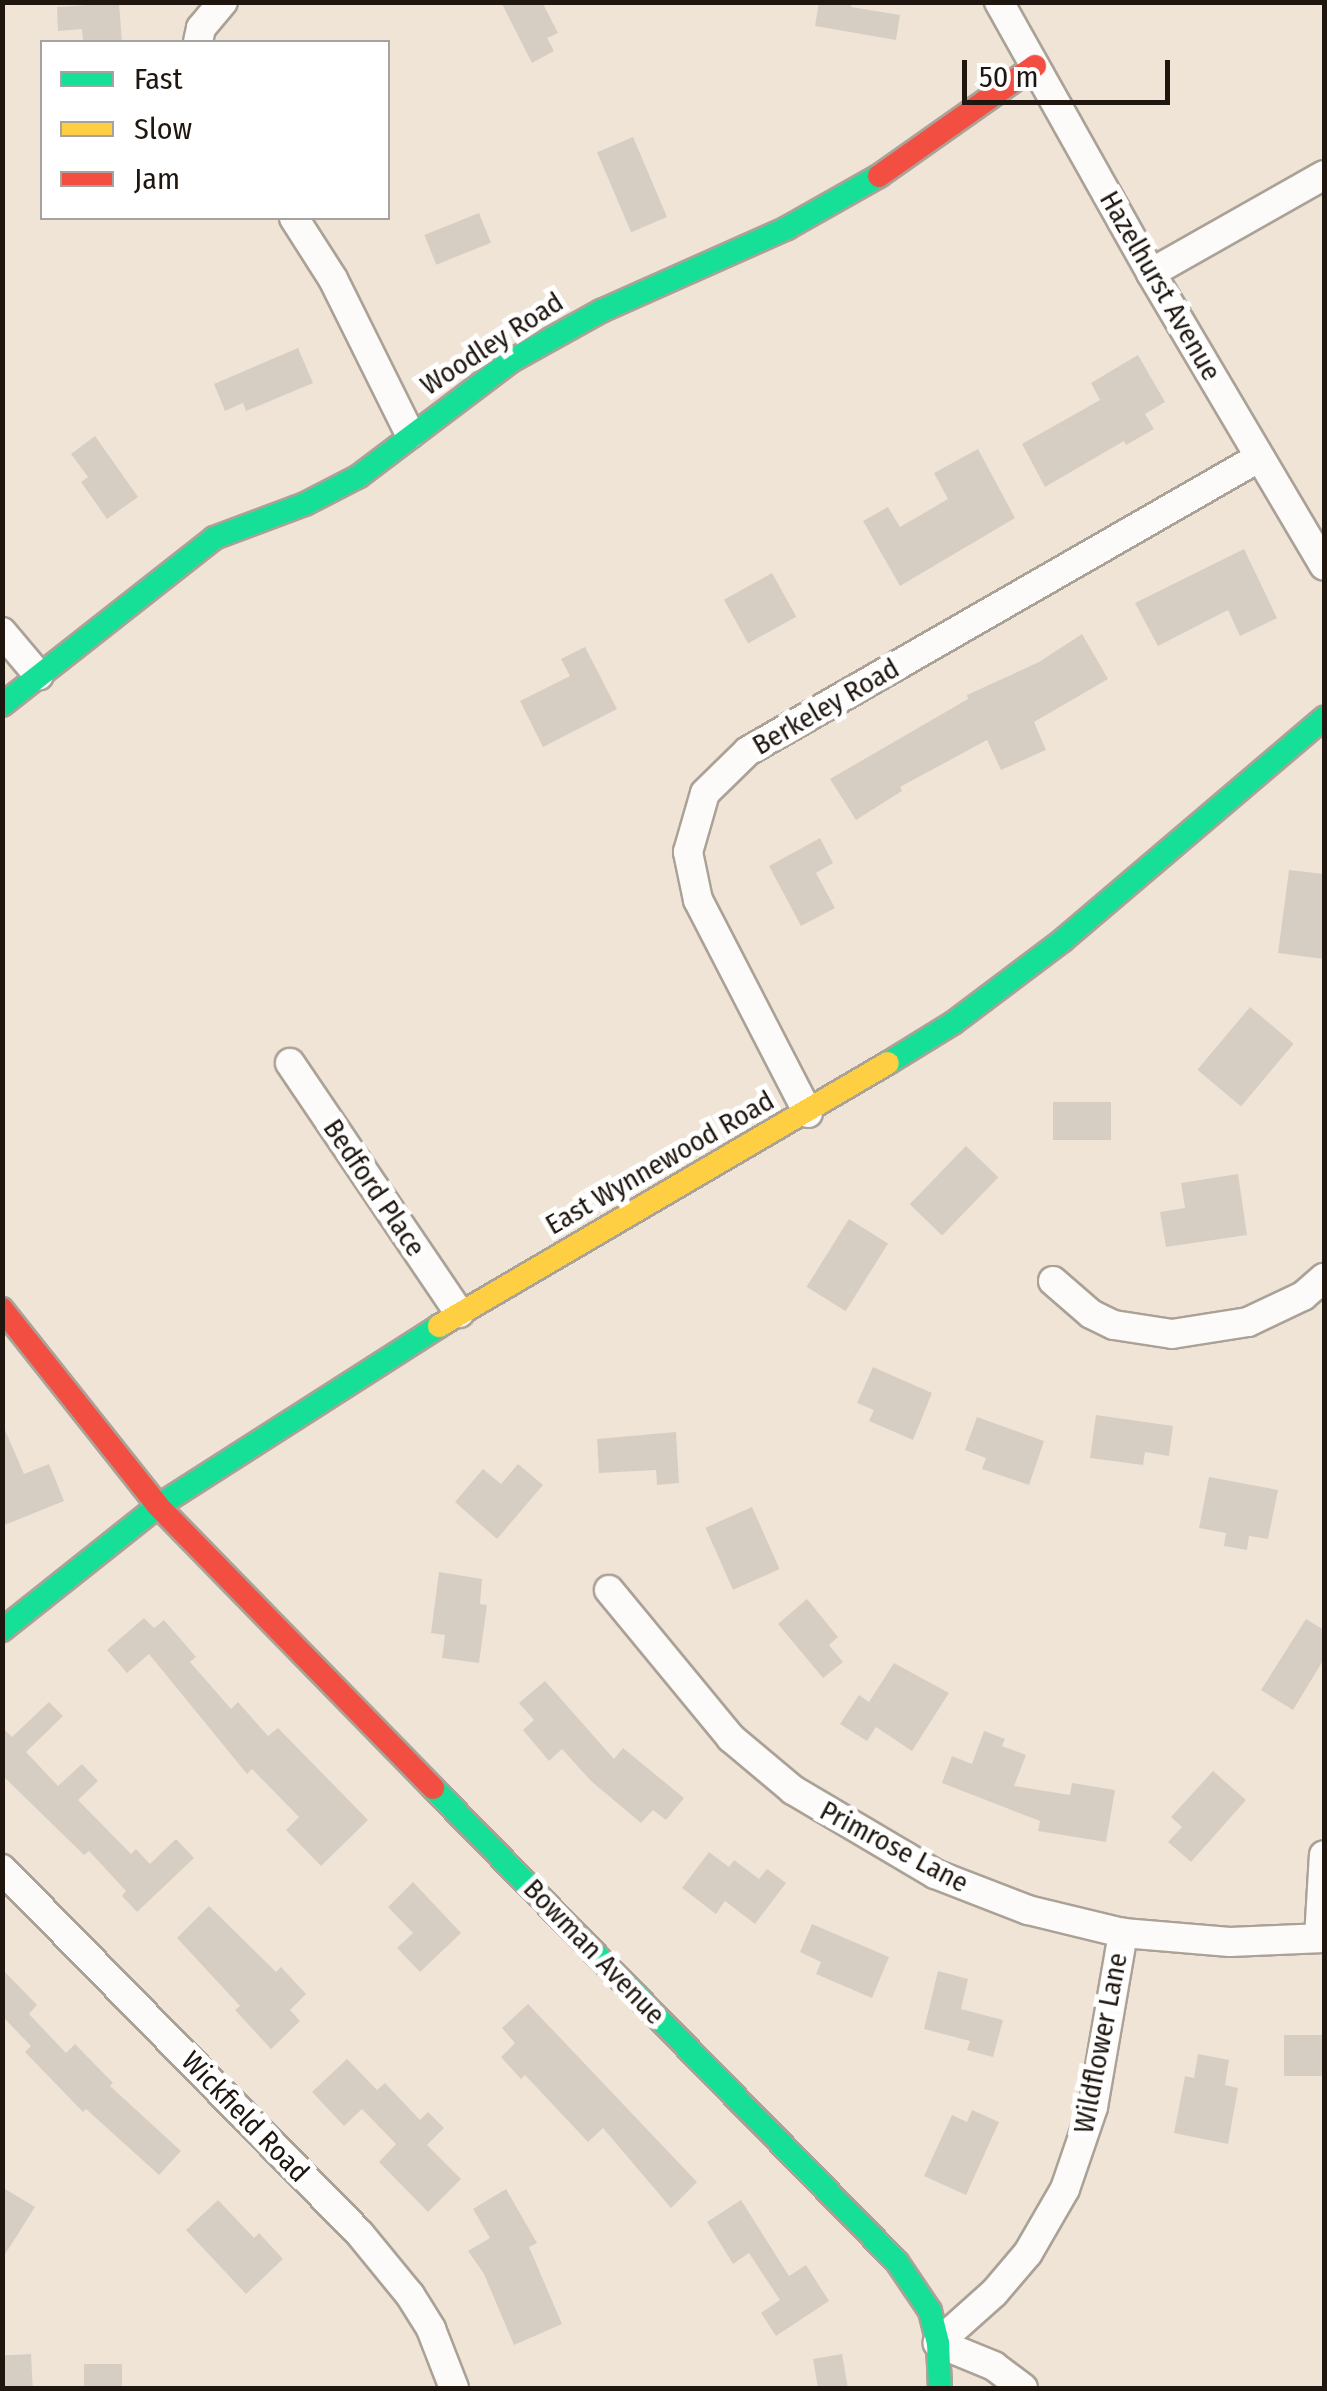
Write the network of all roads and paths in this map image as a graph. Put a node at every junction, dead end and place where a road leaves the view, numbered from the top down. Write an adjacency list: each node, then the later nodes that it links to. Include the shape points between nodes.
1 (223, 2): 3 (street)
2 (1000, 2): 4 (street, Hazelhurst Avenue)
3 (198, 40)
4 (1035, 66): 7 (street, Hazelhurst Avenue); 8 (street, Woodley Road, via 883,174 788,228 510,361)
5 (1324, 175): 7 (street)
6 (295, 220): 8 (street, via 333,279)
7 (1151, 274): 9 (street, Hazelhurst Avenue)
8 (410, 434): 12 (street, Woodley Road, via 360,476 214,538)
9 (1260, 457): 10 (street, Hazelhurst Avenue); 16 (street, Berkeley Road, via 748,751 705,793 688,852 698,900)
10 (1324, 566)
11 (2, 632): 12 (street)
12 (39, 676): 13 (street, Woodley Road)
13 (2, 705)
14 (1324, 718): 16 (street, East Wynnewood Road, via 1064,940 953,1022)
15 (290, 1063): 20 (street, Bedford Place)
16 (808, 1112): 20 (street, East Wynnewood Road)
17 (1324, 1278): 18 (street, via 1303,1296 1248,1322 1172,1334 1114,1326)
18 (1053, 1280)
19 (2, 1308): 21 (street, Bowman Avenue)
20 (459, 1313): 21 (street, East Wynnewood Road)
21 (158, 1506): 23 (street, East Wynnewood Road); 28 (street, Bowman Avenue, via 898,2262 930,2311)
22 (609, 1590): 26 (street, Primrose Lane, via 700,1706 793,1790 935,1874 1028,1910)
23 (2, 1630)
24 (1324, 1855): 27 (street)
25 (2, 1869): 29 (street, Wickfield Road, via 360,2234 431,2329)
26 (1123, 1933): 27 (street, Primrose Lane, via 1230,1942); 28 (street, Wildflower Lane, via 1092,2107 1065,2190 1028,2253)
27 (1322, 1938)
28 (938, 2344): 30 (street, Bowman Avenue); 31 (street, via 994,2366)
29 (454, 2388)
30 (940, 2388)
31 (1023, 2388)

